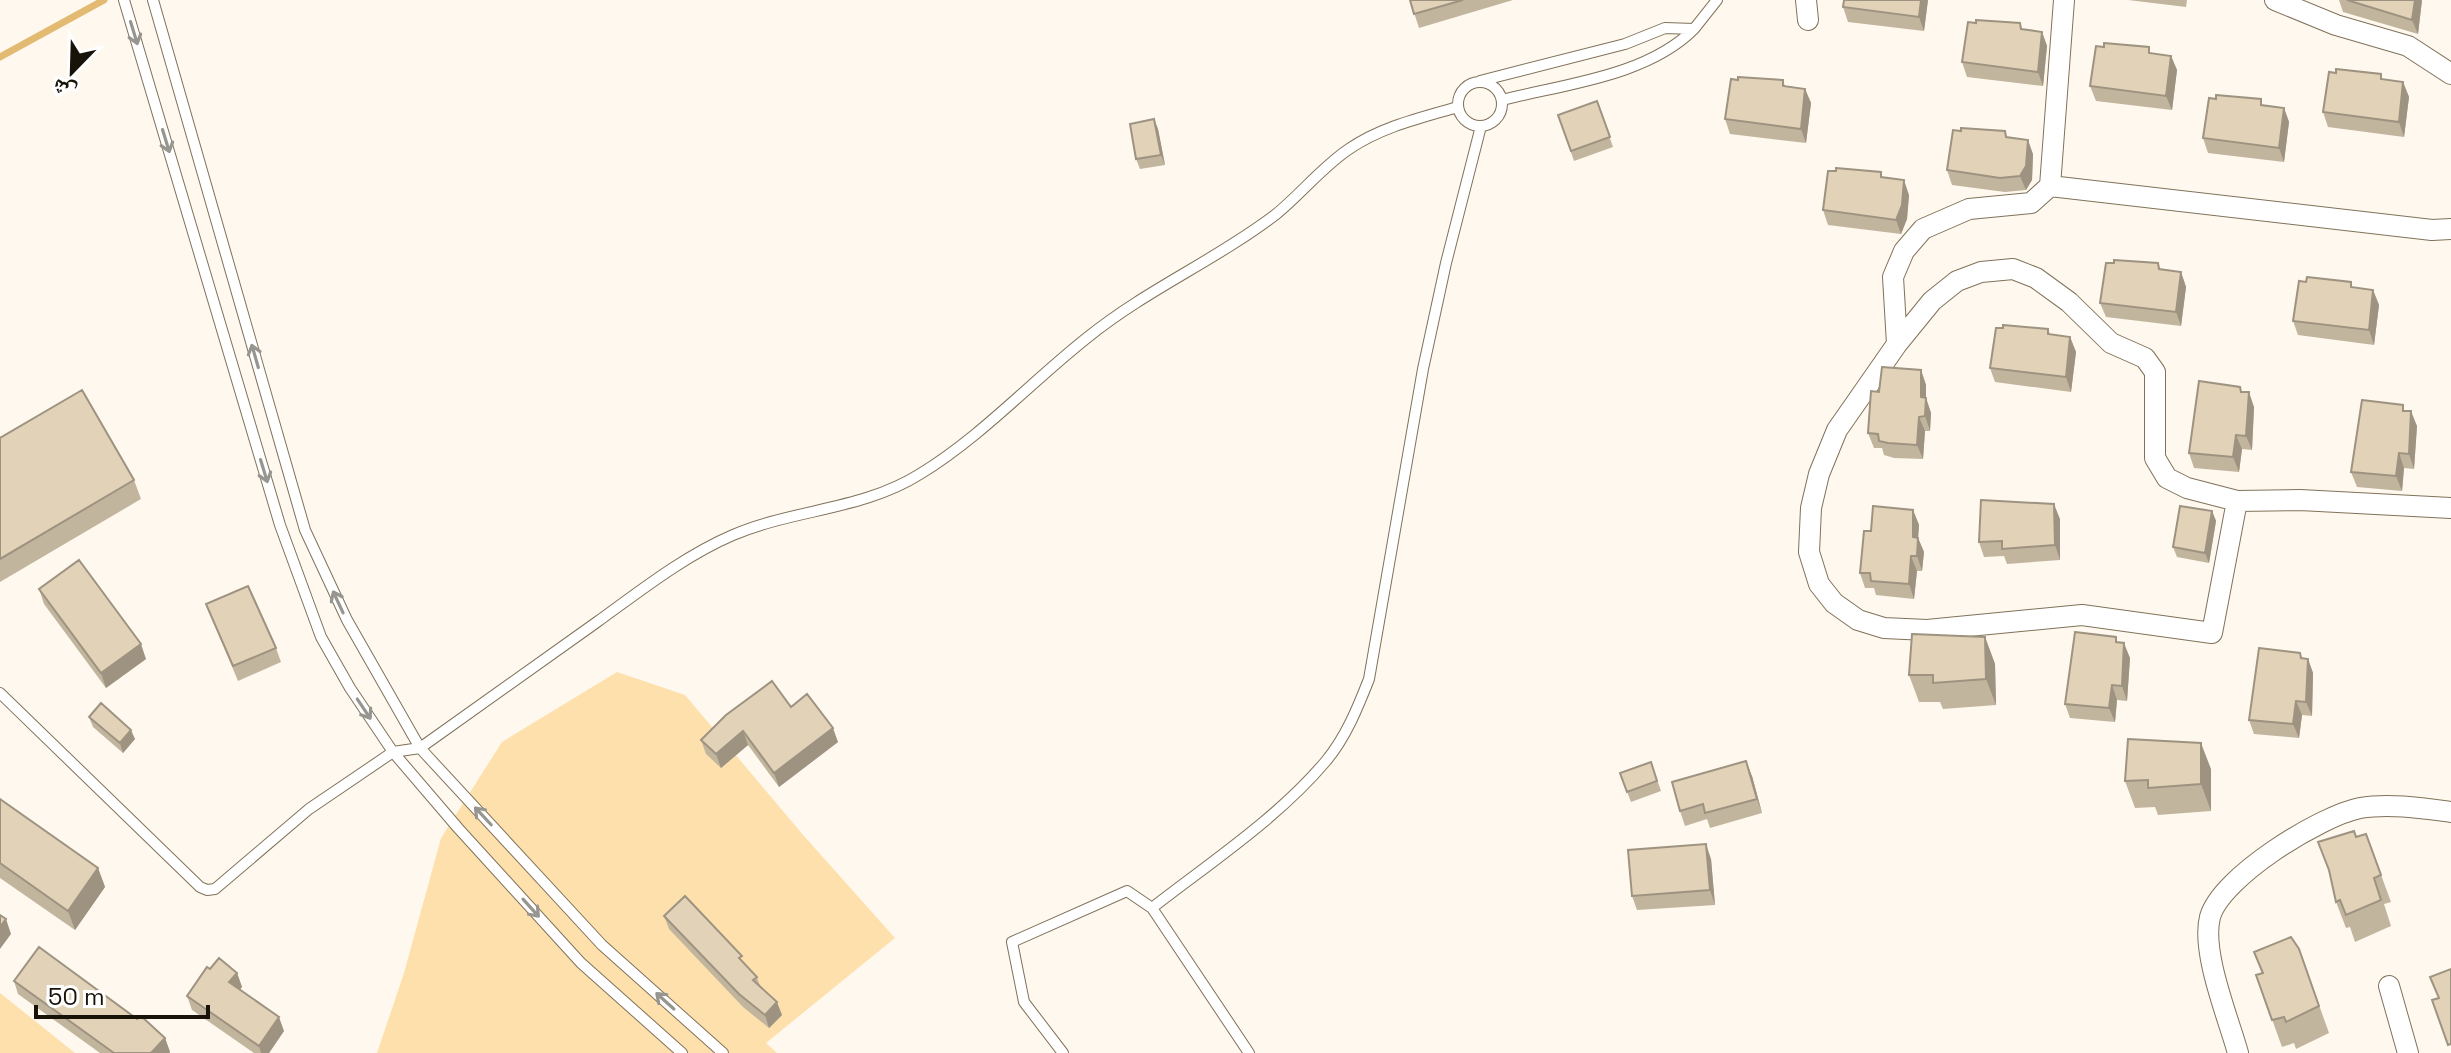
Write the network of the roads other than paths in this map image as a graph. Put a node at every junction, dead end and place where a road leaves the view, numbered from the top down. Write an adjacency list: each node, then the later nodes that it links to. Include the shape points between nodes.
1 (124, 0): 19 (lane, one-way to 19, via 280,525 321,637)
2 (153, 0): 18 (lane, one-way to 2, via 347,620 305,530)
3 (1717, 0): 6 (lane)
4 (2064, 0): 12 (street)
5 (2275, 0): 7 (street, via 2408,46)
6 (1694, 29): 8 (lane, via 1665,28 1625,44); 9 (lane, via 1673,48 1628,69)
7 (2451, 74)
8 (1480, 81): 9 (lane, via 1494,87); 10 (lane, via 1465,87)
9 (1502, 100): 11 (lane, via 1500,114)
10 (1458, 107): 11 (lane, via 1465,120); 18 (lane, via 1374,133 1346,151 1275,214 1089,336 961,446 920,474 893,490 733,535 648,585)
11 (1481, 126): 21 (lane, via 1423,369 1369,679 1353,719 1328,759 1290,799)
12 (2050, 186): 13 (street); 14 (street, via 2031,203 1969,209 1923,229 1904,251 1893,277)
13 (2451, 229)
14 (1897, 344): 15 (street, via 1932,301 1957,281 2013,269 2036,278 2111,343 2145,358 2155,372 2155,458 2167,478); 15 (street, via 1837,430 1811,508 1809,552 1819,584 1858,620 1884,628 1927,630 2082,615 2212,633)
15 (2237, 501): 16 (street)
16 (2451, 508)
17 (0, 693): 19 (lane, via 207,890 223,884 309,809)
18 (420, 748): 19 (lane); 24 (lane, one-way to 18, via 602,945)
19 (393, 752): 23 (lane, one-way to 23, via 581,963)
20 (2451, 812): 27 (street, via 2360,808 2317,822 2228,888 2211,915 2208,948)
21 (1152, 908): 25 (lane, via 1127,891 1012,942 1024,1002); 26 (lane)
22 (2389, 986): 28 (street)
23 (682, 1053)
24 (723, 1053)
25 (1063, 1053)
26 (1249, 1053)
27 (2238, 1053)
28 (2408, 1053)

